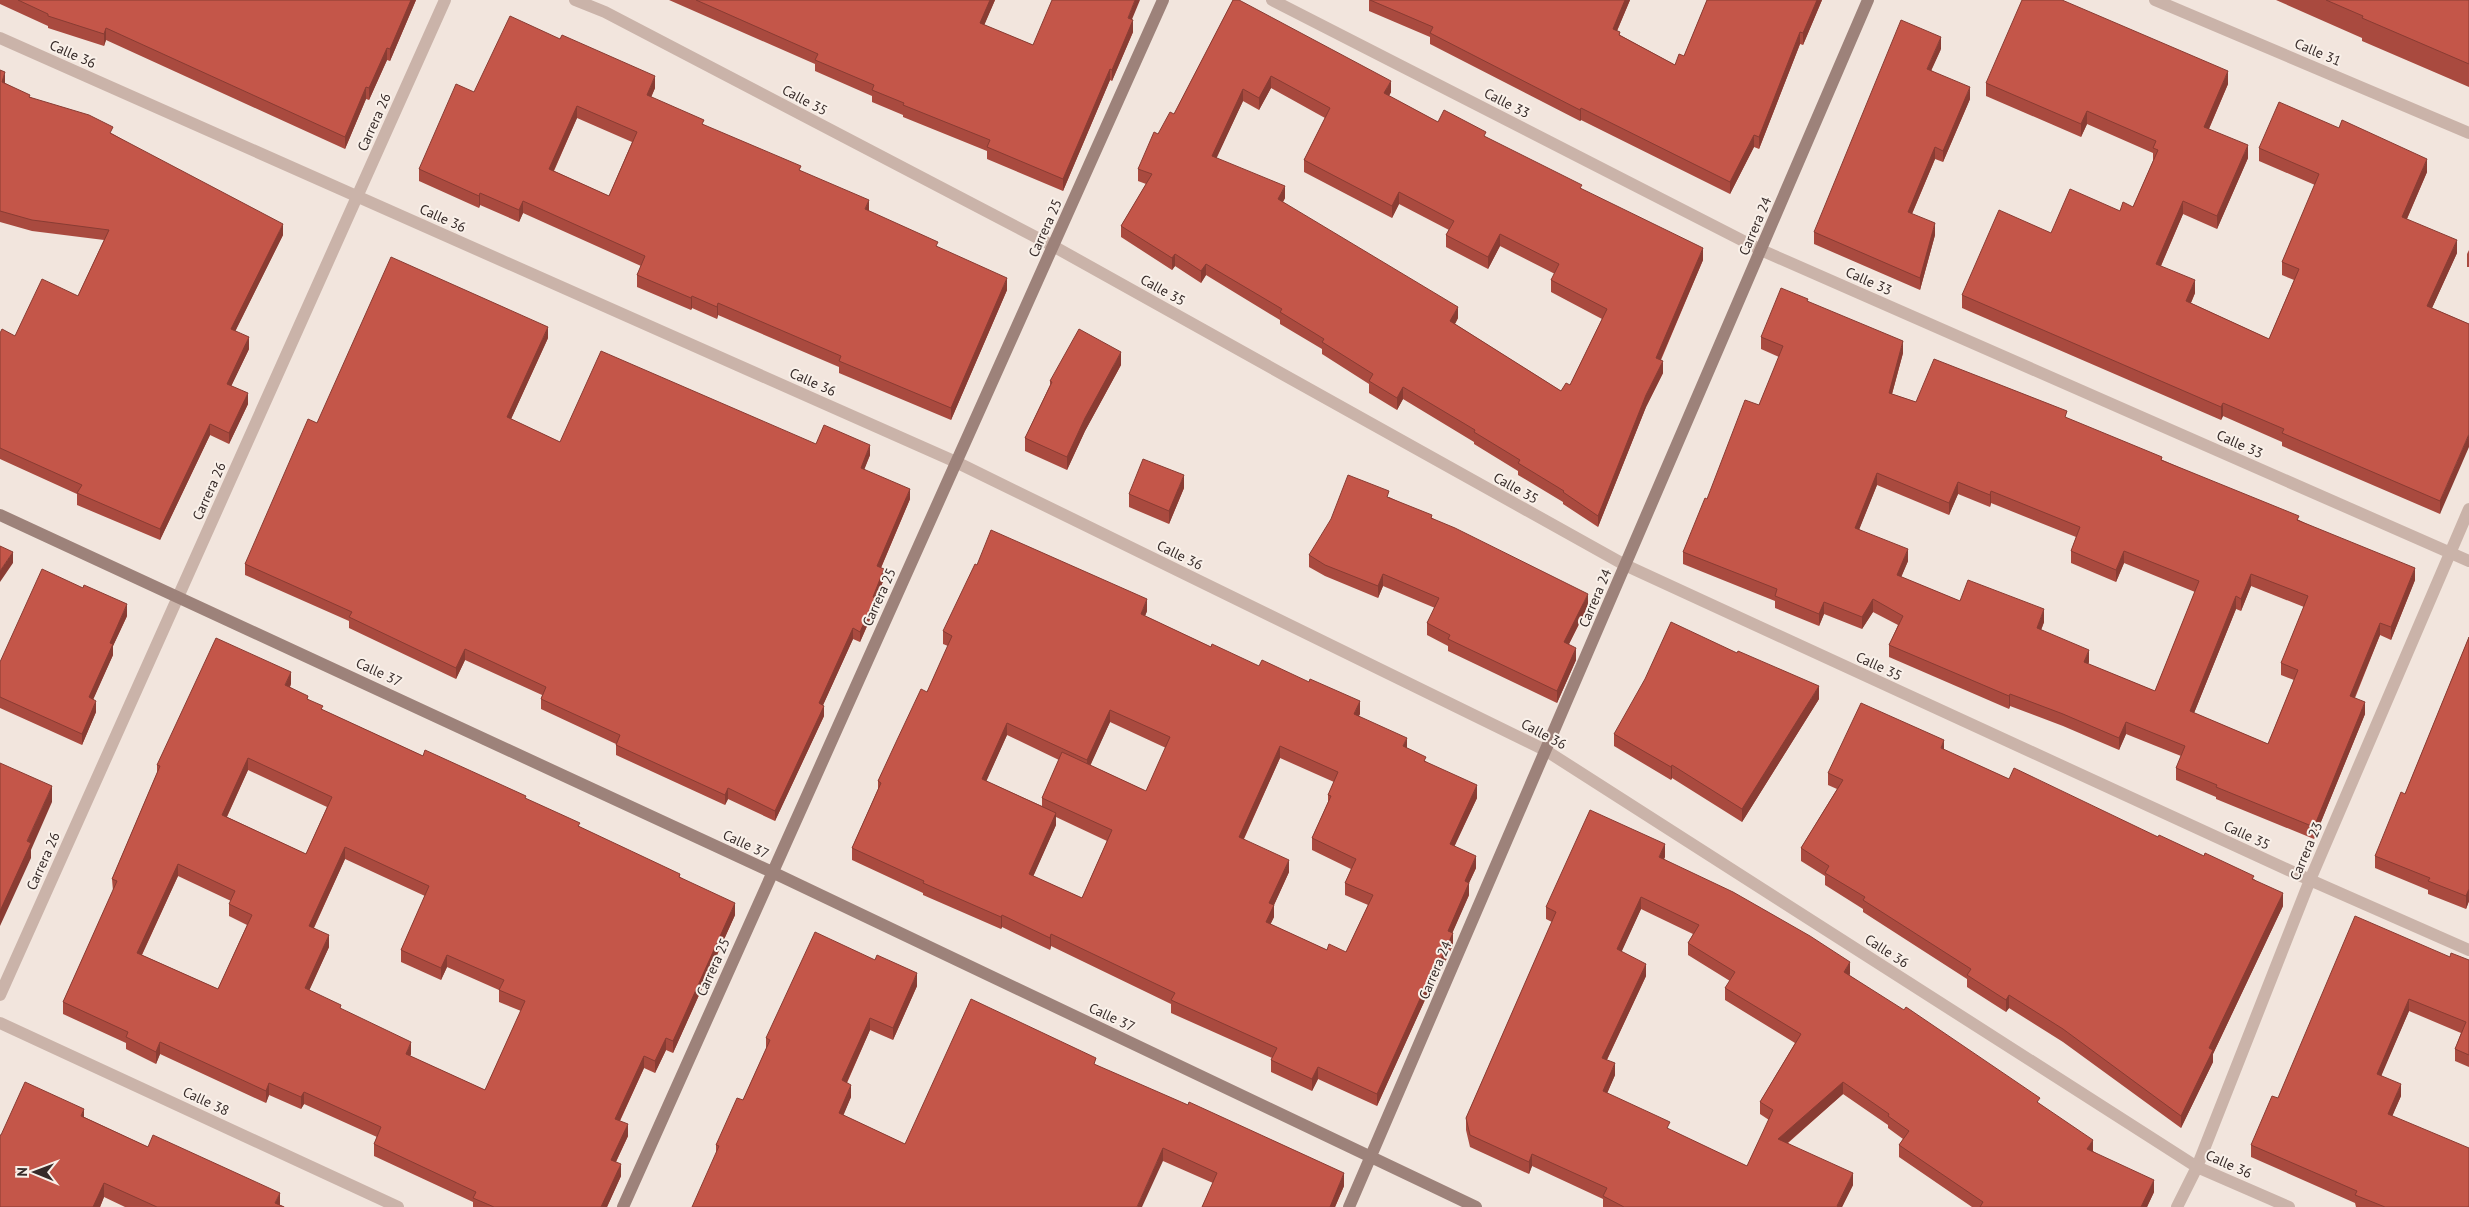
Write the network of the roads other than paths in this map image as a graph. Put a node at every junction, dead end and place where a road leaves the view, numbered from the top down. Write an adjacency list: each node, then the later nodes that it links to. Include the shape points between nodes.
1 (445, 0): 10 (street, Carrera 26)
2 (575, 0): 7 (street, Calle 35)
3 (1163, 0): 11 (street, Carrera 25)
4 (1272, 0): 12 (street, Calle 33)
5 (1868, 0): 12 (street, Carrera 24)
6 (2155, 0): 9 (street, Calle 31)
7 (607, 6): 11 (street, Calle 35)
8 (0, 38): 10 (street, Calle 36)
9 (2469, 133)
10 (357, 196): 13 (street, Calle 36); 19 (street, Carrera 26)
11 (1053, 246): 13 (street, Carrera 25); 18 (street, Calle 35)
12 (1760, 250): 16 (street, Calle 33); 18 (street, Carrera 24)
13 (956, 462): 20 (street, Calle 36); 21 (street, Carrera 25)
14 (2469, 509): 16 (street, Carrera 23)
15 (0, 515): 19 (street, Calle 37)
16 (2449, 552): 17 (street, Calle 33); 22 (street, Carrera 23)
17 (2469, 561)
18 (1625, 566): 20 (street, Carrera 24); 22 (street, Calle 35)
19 (178, 596): 21 (street, Calle 37); 24 (street, Carrera 26)
20 (1545, 750): 26 (street, Carrera 24); 27 (street, Calle 36)
21 (772, 872): 26 (street, Calle 37); 29 (street, Carrera 25)
22 (2310, 880): 23 (street, Calle 35); 27 (street, Carrera 23)
23 (2469, 950)
24 (0, 995)
25 (0, 1023): 28 (street, Calle 38)
26 (1371, 1156): 30 (street, Carrera 24); 31 (street, Calle 37)
27 (2198, 1167): 32 (street, Carrera 23); 33 (street, Calle 36)
28 (398, 1207)
29 (623, 1207)
30 (1349, 1207)
31 (1476, 1207)
32 (2177, 1207)
33 (2289, 1207)

